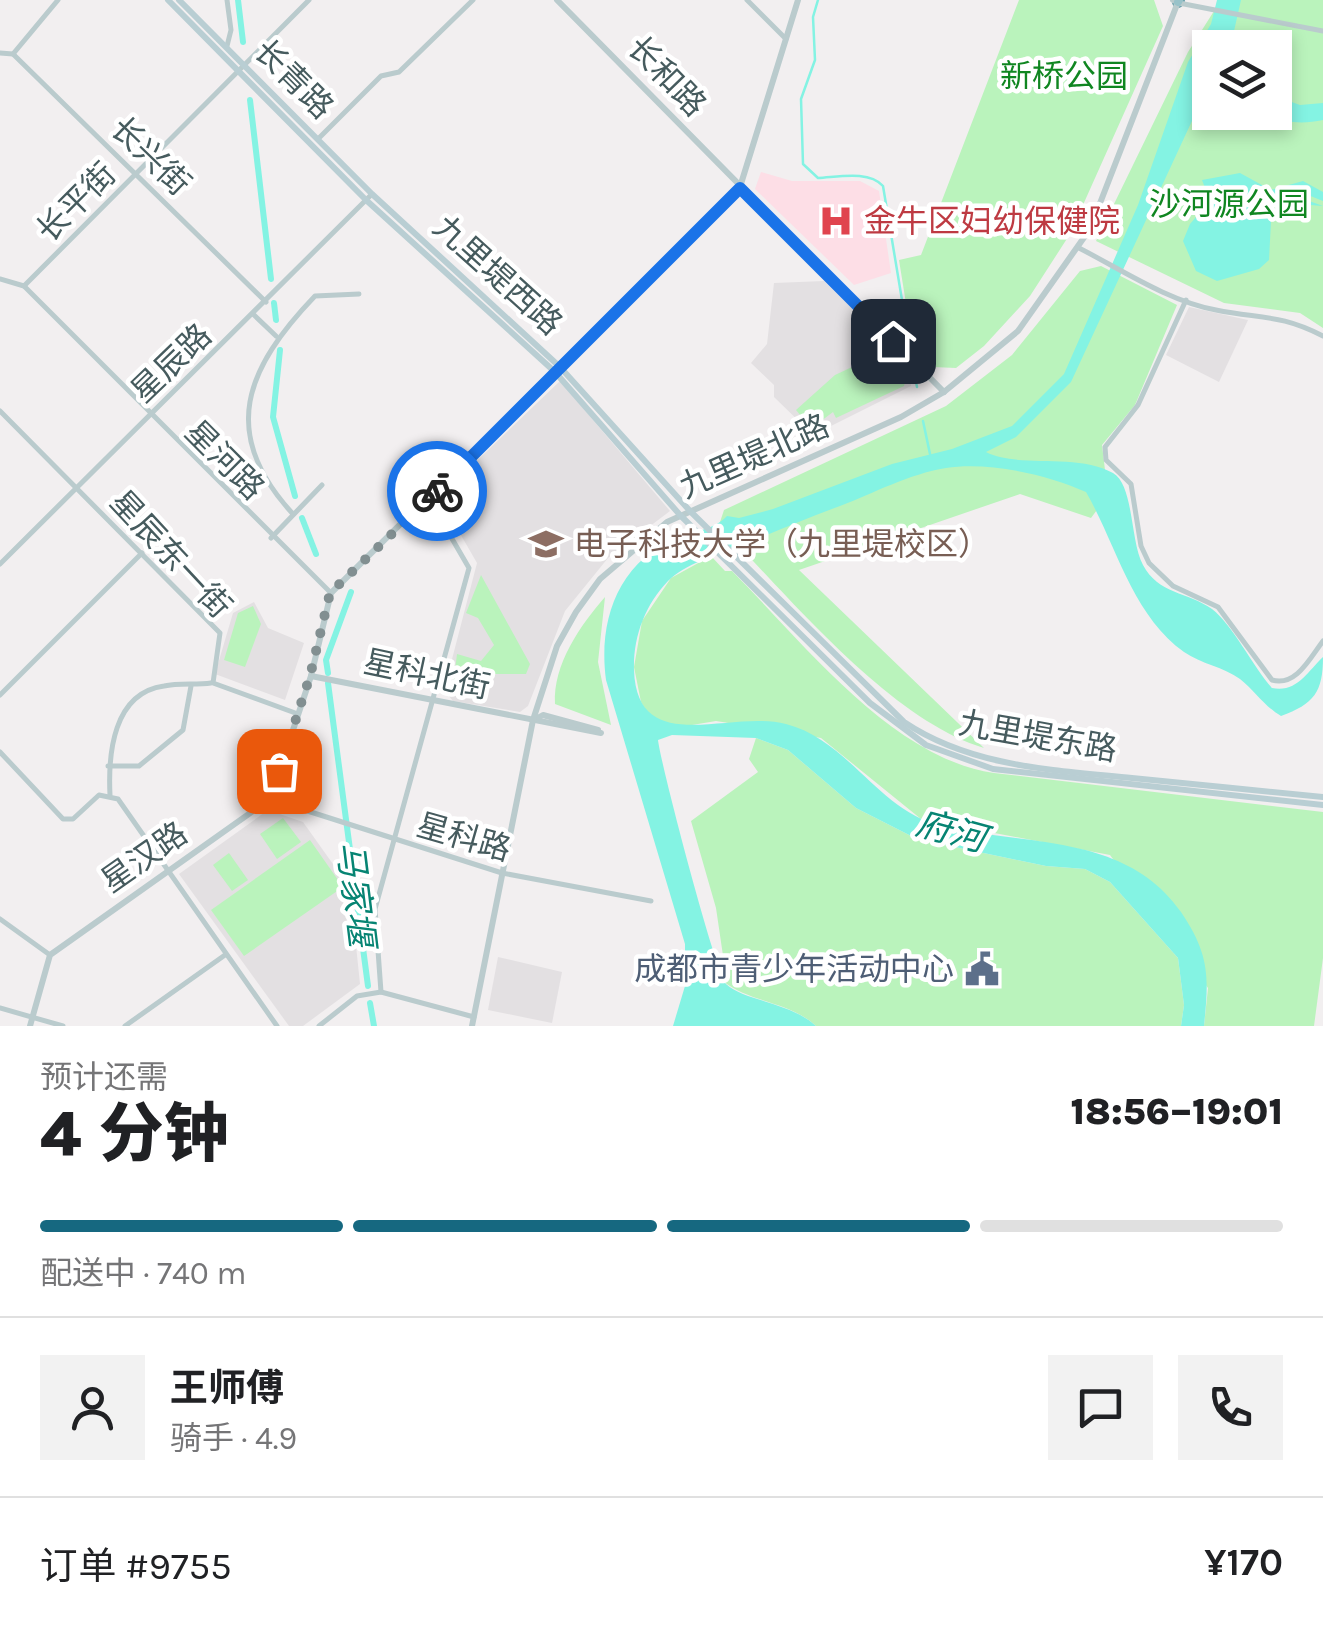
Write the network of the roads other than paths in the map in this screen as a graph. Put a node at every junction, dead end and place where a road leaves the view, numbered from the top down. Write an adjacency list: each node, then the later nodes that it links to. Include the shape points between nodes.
1 (58, 0): 15 (street)
2 (168, 0): 16 (main road)
3 (180, 0): 13 (main road, 长青路)
4 (227, 0): 13 (street)
5 (309, 0): 16 (street, 长平街)
6 (473, 0): 17 (street)
7 (747, 0): 12 (street)
8 (798, 0): 12 (street)
9 (1176, 1): 11 (street); 21 (street, 九里堤北路)
10 (562, 2): 19 (street, 长和路)
11 (1323, 31)
12 (786, 39): 19 (street)
13 (227, 48): 16 (main road, 长青路)
14 (0, 52): 15 (street)
15 (13, 54): 18 (street, 长兴街)
16 (242, 69): 17 (main road, 长青路); 18 (street, 长平街); 20 (main road)
17 (318, 139): 20 (main road, 长青路)
18 (137, 173): 23 (street, 长平街); 26 (street, 长兴街)
19 (740, 188): 30 (street); 31 (street, 长和路)
20 (369, 197): 26 (street, 星辰路); 30 (main road, 九里堤西路)
21 (1079, 248): 25 (street); 31 (street, 九里堤北路, via 1018,331)
22 (0, 279): 23 (street, 星河路)
23 (24, 286): 33 (street, 星河路)
24 (358, 294): 28 (street, via 314,296)
25 (1186, 300): 29 (street, via 1290,319); 45 (street, via 1146,390 1106,447 1106,460 1131,484 1149,563 1173,586 1218,607 1272,680 1296,675)
26 (266, 302): 27 (street, 星辰路)
27 (254, 314): 28 (street); 33 (street, 星辰路)
28 (276, 336): 38 (street, via 251,389 248,444 268,488)
29 (1323, 336)
30 (558, 369): 36 (street); 37 (main road, 九里堤西路); 39 (main road)
31 (944, 392): 37 (street, 九里堤北路, via 826,453)
32 (0, 411): 35 (street, 星辰东一街)
33 (149, 416): 35 (street, 星辰路); 41 (street, 星河路)
34 (322, 485): 38 (street)
35 (78, 487): 42 (street, 星辰东一街); 43 (street, 星辰路)
36 (430, 498): 44 (street); 50 (street, via 469,568)
37 (690, 511): 39 (street, 九里堤北路); 40 (main road, 九里堤西路)
38 (293, 514): 41 (street)
39 (680, 515): 52 (street, 九里堤北路, via 600,578 557,646); 57 (main road, via 870,703 944,754 1051,777)
40 (709, 528): 57 (main road, 九里堤东路, via 878,700 951,748 1048,769)
41 (270, 538): 44 (street, 星河路)
42 (142, 553): 47 (street, 星辰东一街, via 220,633); 49 (street)
43 (0, 564)
44 (330, 593): 46 (street)
45 (1323, 641)
46 (310, 676): 50 (street, 星科北街); 51 (street)
47 (212, 683): 48 (street); 51 (street)
48 (191, 686): 54 (street, via 183,730 139,766); 54 (street, via 160,686 131,702 112,735)
49 (0, 695)
50 (431, 702): 52 (street, 星科北街); 58 (street)
51 (298, 714): 56 (street)
52 (533, 720): 52 (street, via 540,722 601,732 542,715); 60 (street, 九里堤北路)
53 (0, 752): 55 (street, via 63,818)
54 (108, 766): 55 (street)
55 (110, 794): 59 (street)
56 (270, 799): 58 (street, 星科路); 59 (street, 星汉路)
57 (1323, 801)
58 (391, 840): 60 (street, 星科路); 65 (street, via 375,909)
59 (167, 871): 63 (street, 星汉路); 64 (street)
60 (502, 873): 61 (street, 星科路); 67 (street, 九里堤北路)
61 (651, 901)
62 (0, 919): 63 (street)
63 (50, 954): 68 (street)
64 (226, 955): 70 (street); 71 (street)
65 (381, 992): 67 (street); 72 (street, via 358,996)
66 (0, 1008): 68 (street)
67 (474, 1016): 73 (street, 九里堤北路)
68 (31, 1022): 69 (street)
69 (64, 1026)
70 (125, 1026)
71 (277, 1026)
72 (319, 1026)
73 (472, 1026)

